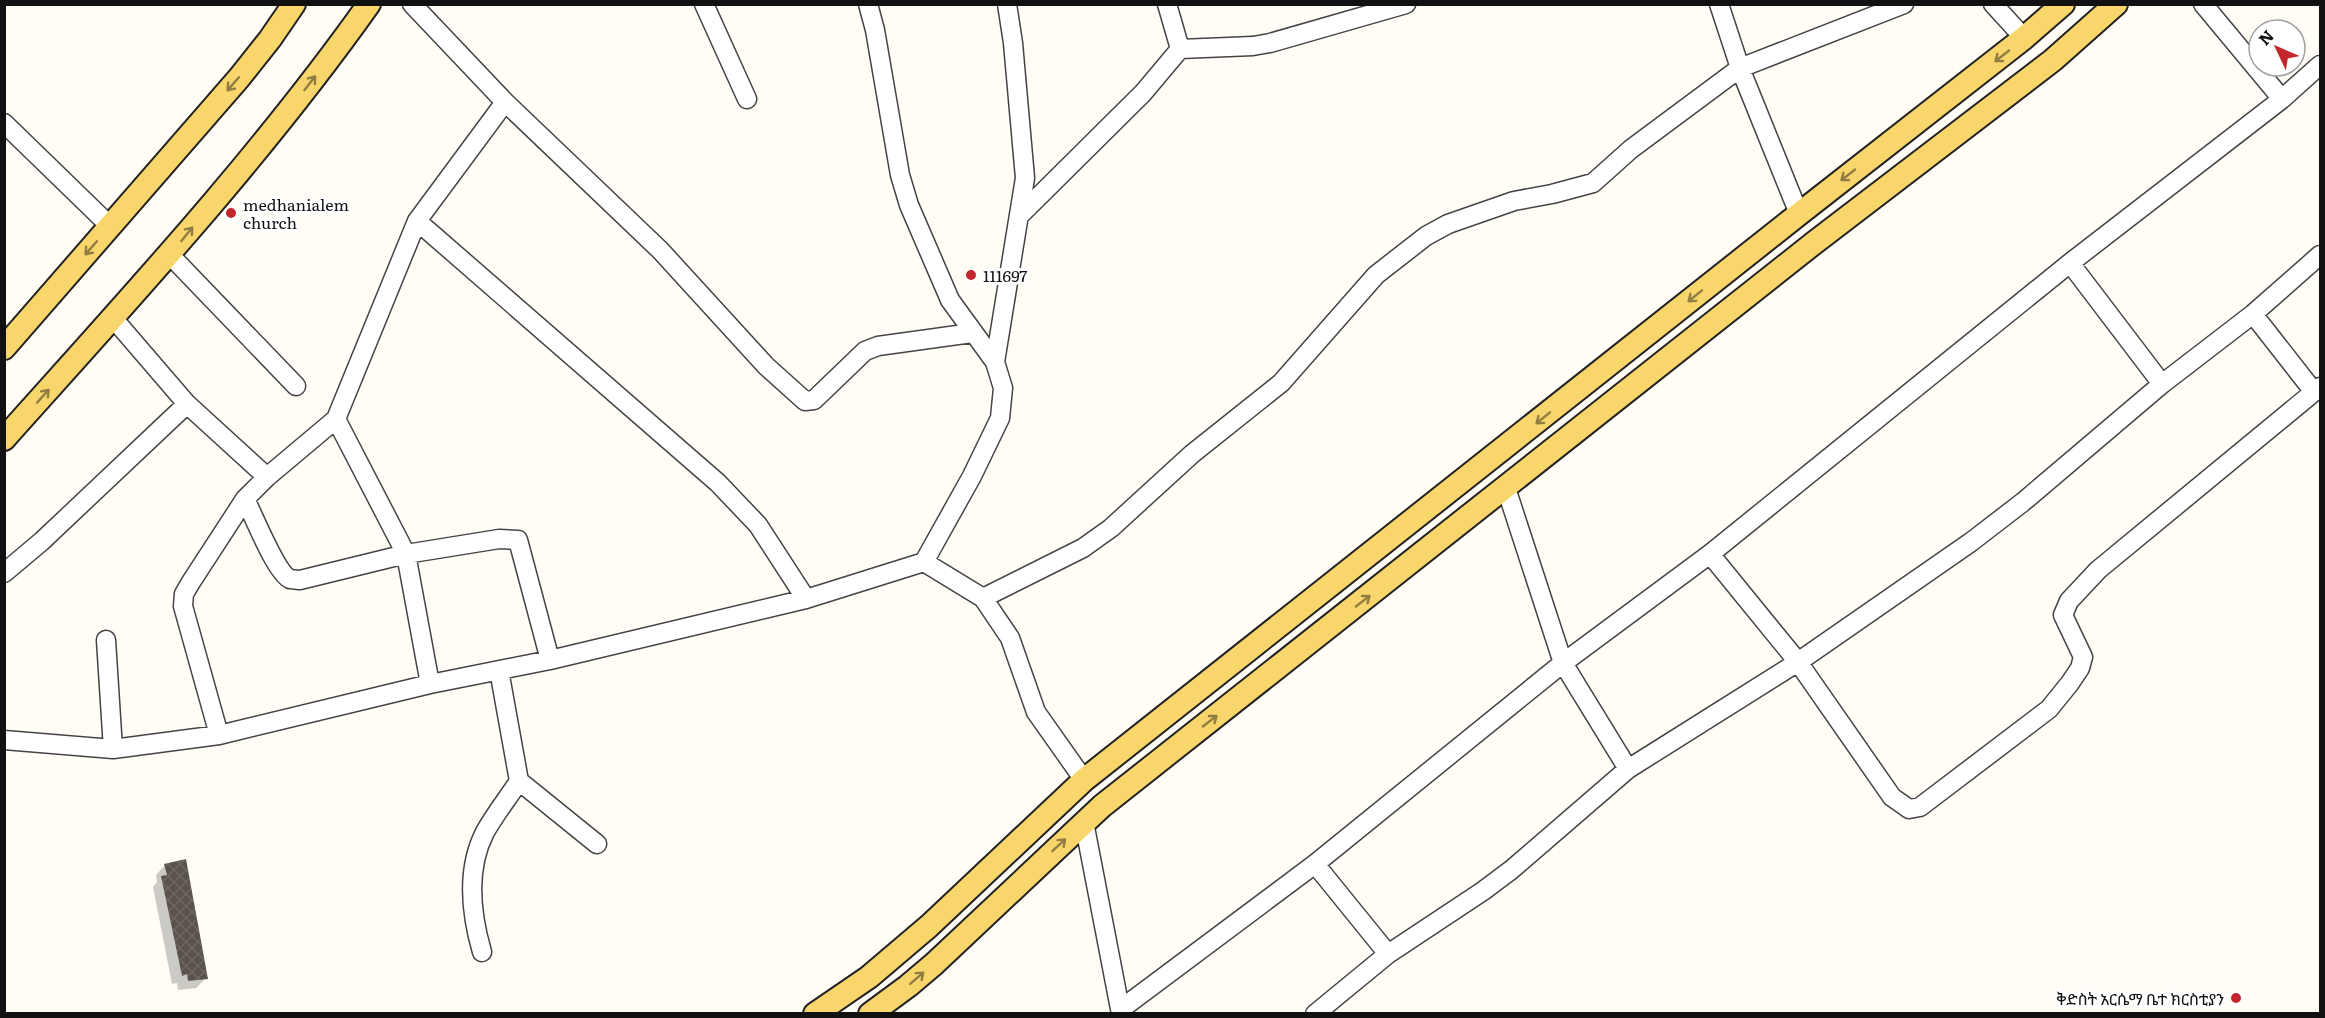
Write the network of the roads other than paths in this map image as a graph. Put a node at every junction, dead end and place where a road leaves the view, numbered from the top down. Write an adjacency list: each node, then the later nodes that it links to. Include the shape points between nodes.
1 (294, 4): 27 (main road, one-way to 27, via 239,78)
2 (369, 4): 28 (main road, one-way to 2, via 311,83)
3 (412, 4): 22 (street)
4 (704, 4): 20 (street)
5 (868, 4): 33 (street, via 909,205 950,300)
6 (1007, 4): 25 (street, via 1024,155)
7 (1167, 4): 17 (street)
8 (1406, 4): 15 (street)
9 (1719, 4): 19 (street)
10 (1904, 4): 19 (street)
11 (1993, 4): 16 (street)
12 (2063, 4): 16 (main road)
13 (2116, 4): 43 (main road, via 2053,60 1805,250)
14 (2203, 4): 21 (street)
15 (1363, 11): 17 (street, via 1252,46)
16 (2024, 38): 24 (main road, one-way to 24)
17 (1180, 50): 25 (street, via 1143,93)
18 (2320, 65): 21 (street)
19 (1740, 68): 24 (street); 49 (street, via 1631,149 1593,183 1514,201 1448,224 1426,236 1376,275 1281,383 1192,454 1111,528 1083,548)
20 (747, 99)
21 (2282, 99): 30 (street)
22 (505, 102): 26 (street); 33 (street, via 652,243 766,366 805,401 814,400 871,348)
23 (5, 125): 27 (street)
24 (1799, 214): 61 (main road, one-way to 61)
25 (1019, 216): 35 (street)
26 (417, 221): 40 (street); 50 (street, via 718,483 758,525)
27 (110, 226): 34 (main road, one-way to 34)
28 (170, 255): 32 (main road); 37 (street)
29 (2320, 255): 31 (street)
30 (2070, 263): 36 (street); 46 (street)
31 (2253, 314): 36 (street); 38 (street)
32 (113, 318): 39 (street); 41 (main road, one-way to 32)
33 (972, 333): 35 (street)
34 (4, 348)
35 (995, 362): 47 (street, via 1003,388 1000,418)
36 (2162, 384): 53 (street, via 1980,536)
37 (296, 386)
38 (2317, 390): 53 (street, via 2098,570 2069,601 2063,615 2083,657 2070,683 2049,708 1920,807 1909,809 1892,797)
39 (187, 404): 42 (street); 48 (street)
40 (336, 419): 42 (street); 45 (street)
41 (4, 439)
42 (267, 477): 44 (street)
43 (1506, 488): 54 (street); 63 (main road, one-way to 43)
44 (245, 499): 45 (street, via 275,562 291,579); 57 (street, via 184,594 183,606)
45 (406, 554): 52 (street, via 499,538 518,540); 56 (street)
46 (1710, 554): 53 (street); 54 (street)
47 (924, 562): 49 (street); 50 (street)
48 (4, 573)
49 (983, 598): 61 (street, via 1010,638 1036,712)
50 (806, 599): 52 (street)
51 (106, 640): 59 (street)
52 (550, 660): 55 (street)
53 (1798, 662): 60 (street)
54 (1563, 663): 60 (street); 65 (street)
55 (499, 670): 56 (street); 62 (street)
56 (430, 684): 57 (street)
57 (219, 735): 59 (street)
58 (4, 740): 59 (street)
59 (113, 748)
60 (1628, 769): 67 (street, via 1483,891)
61 (1084, 780): 69 (main road, via 929,926 869,977)
62 (519, 781): 64 (street); 66 (street, via 484,834 475,861 473,921)
63 (1084, 822): 68 (street); 70 (main road, one-way to 63, via 934,964)
64 (597, 844)
65 (1316, 864): 67 (street); 68 (street)
66 (482, 952)
67 (1388, 954): 71 (street)
68 (1121, 1011)
69 (815, 1014)
70 (870, 1014)
71 (1315, 1014)

